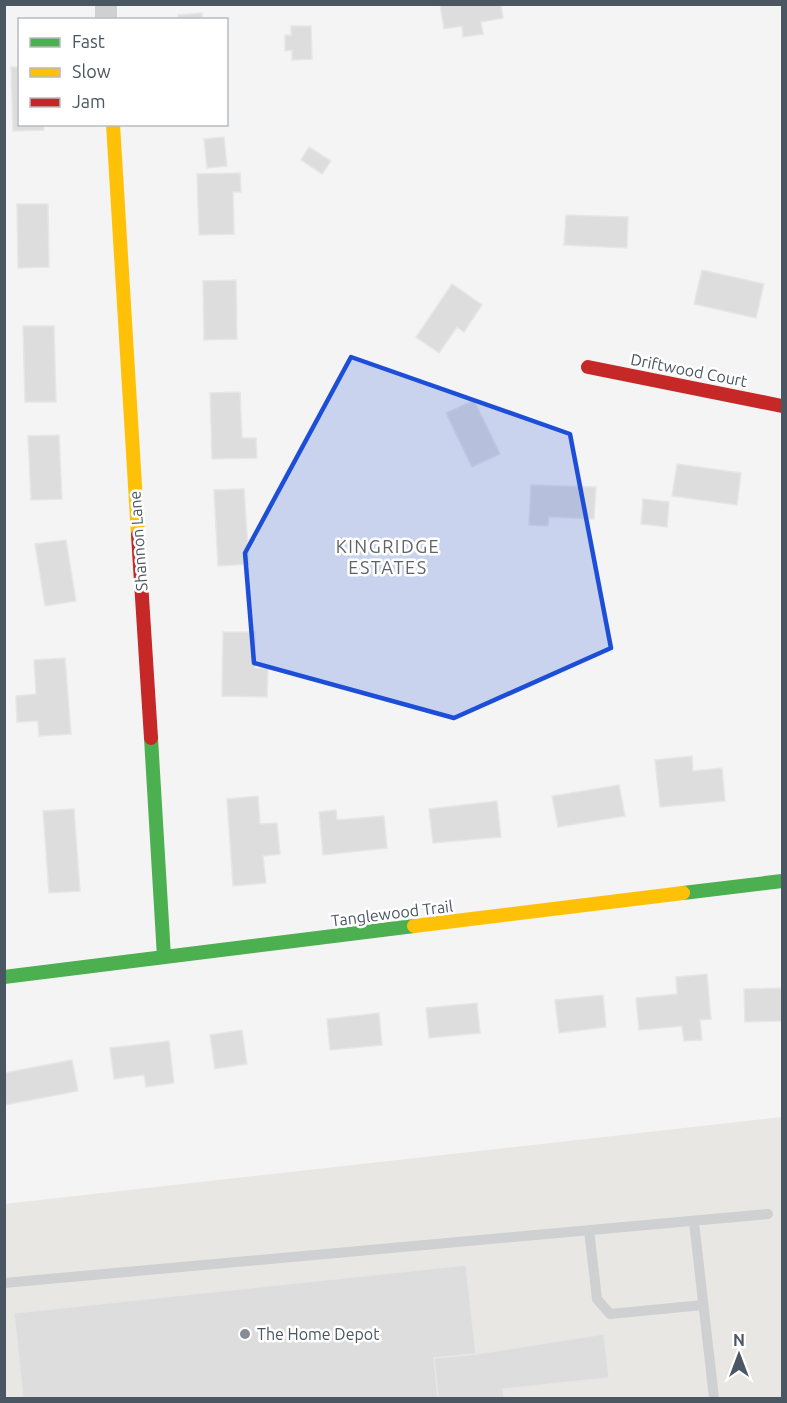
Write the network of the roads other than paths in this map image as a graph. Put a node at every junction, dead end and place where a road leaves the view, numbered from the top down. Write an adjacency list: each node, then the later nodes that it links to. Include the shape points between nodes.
1 (113, 126): 5 (street, Shannon Lane)
2 (588, 367): 3 (street, Driftwood Court)
3 (783, 406)
4 (783, 881): 5 (street, Tanglewood Trail)
5 (164, 957): 6 (street, Tanglewood Trail)
6 (4, 976)
7 (768, 1214): 8 (lane)
8 (694, 1222): 9 (lane); 11 (lane)
9 (589, 1230): 10 (lane); 11 (lane, via 597,1299 610,1314)
10 (4, 1283)
11 (704, 1305): 12 (lane)
12 (714, 1398)

